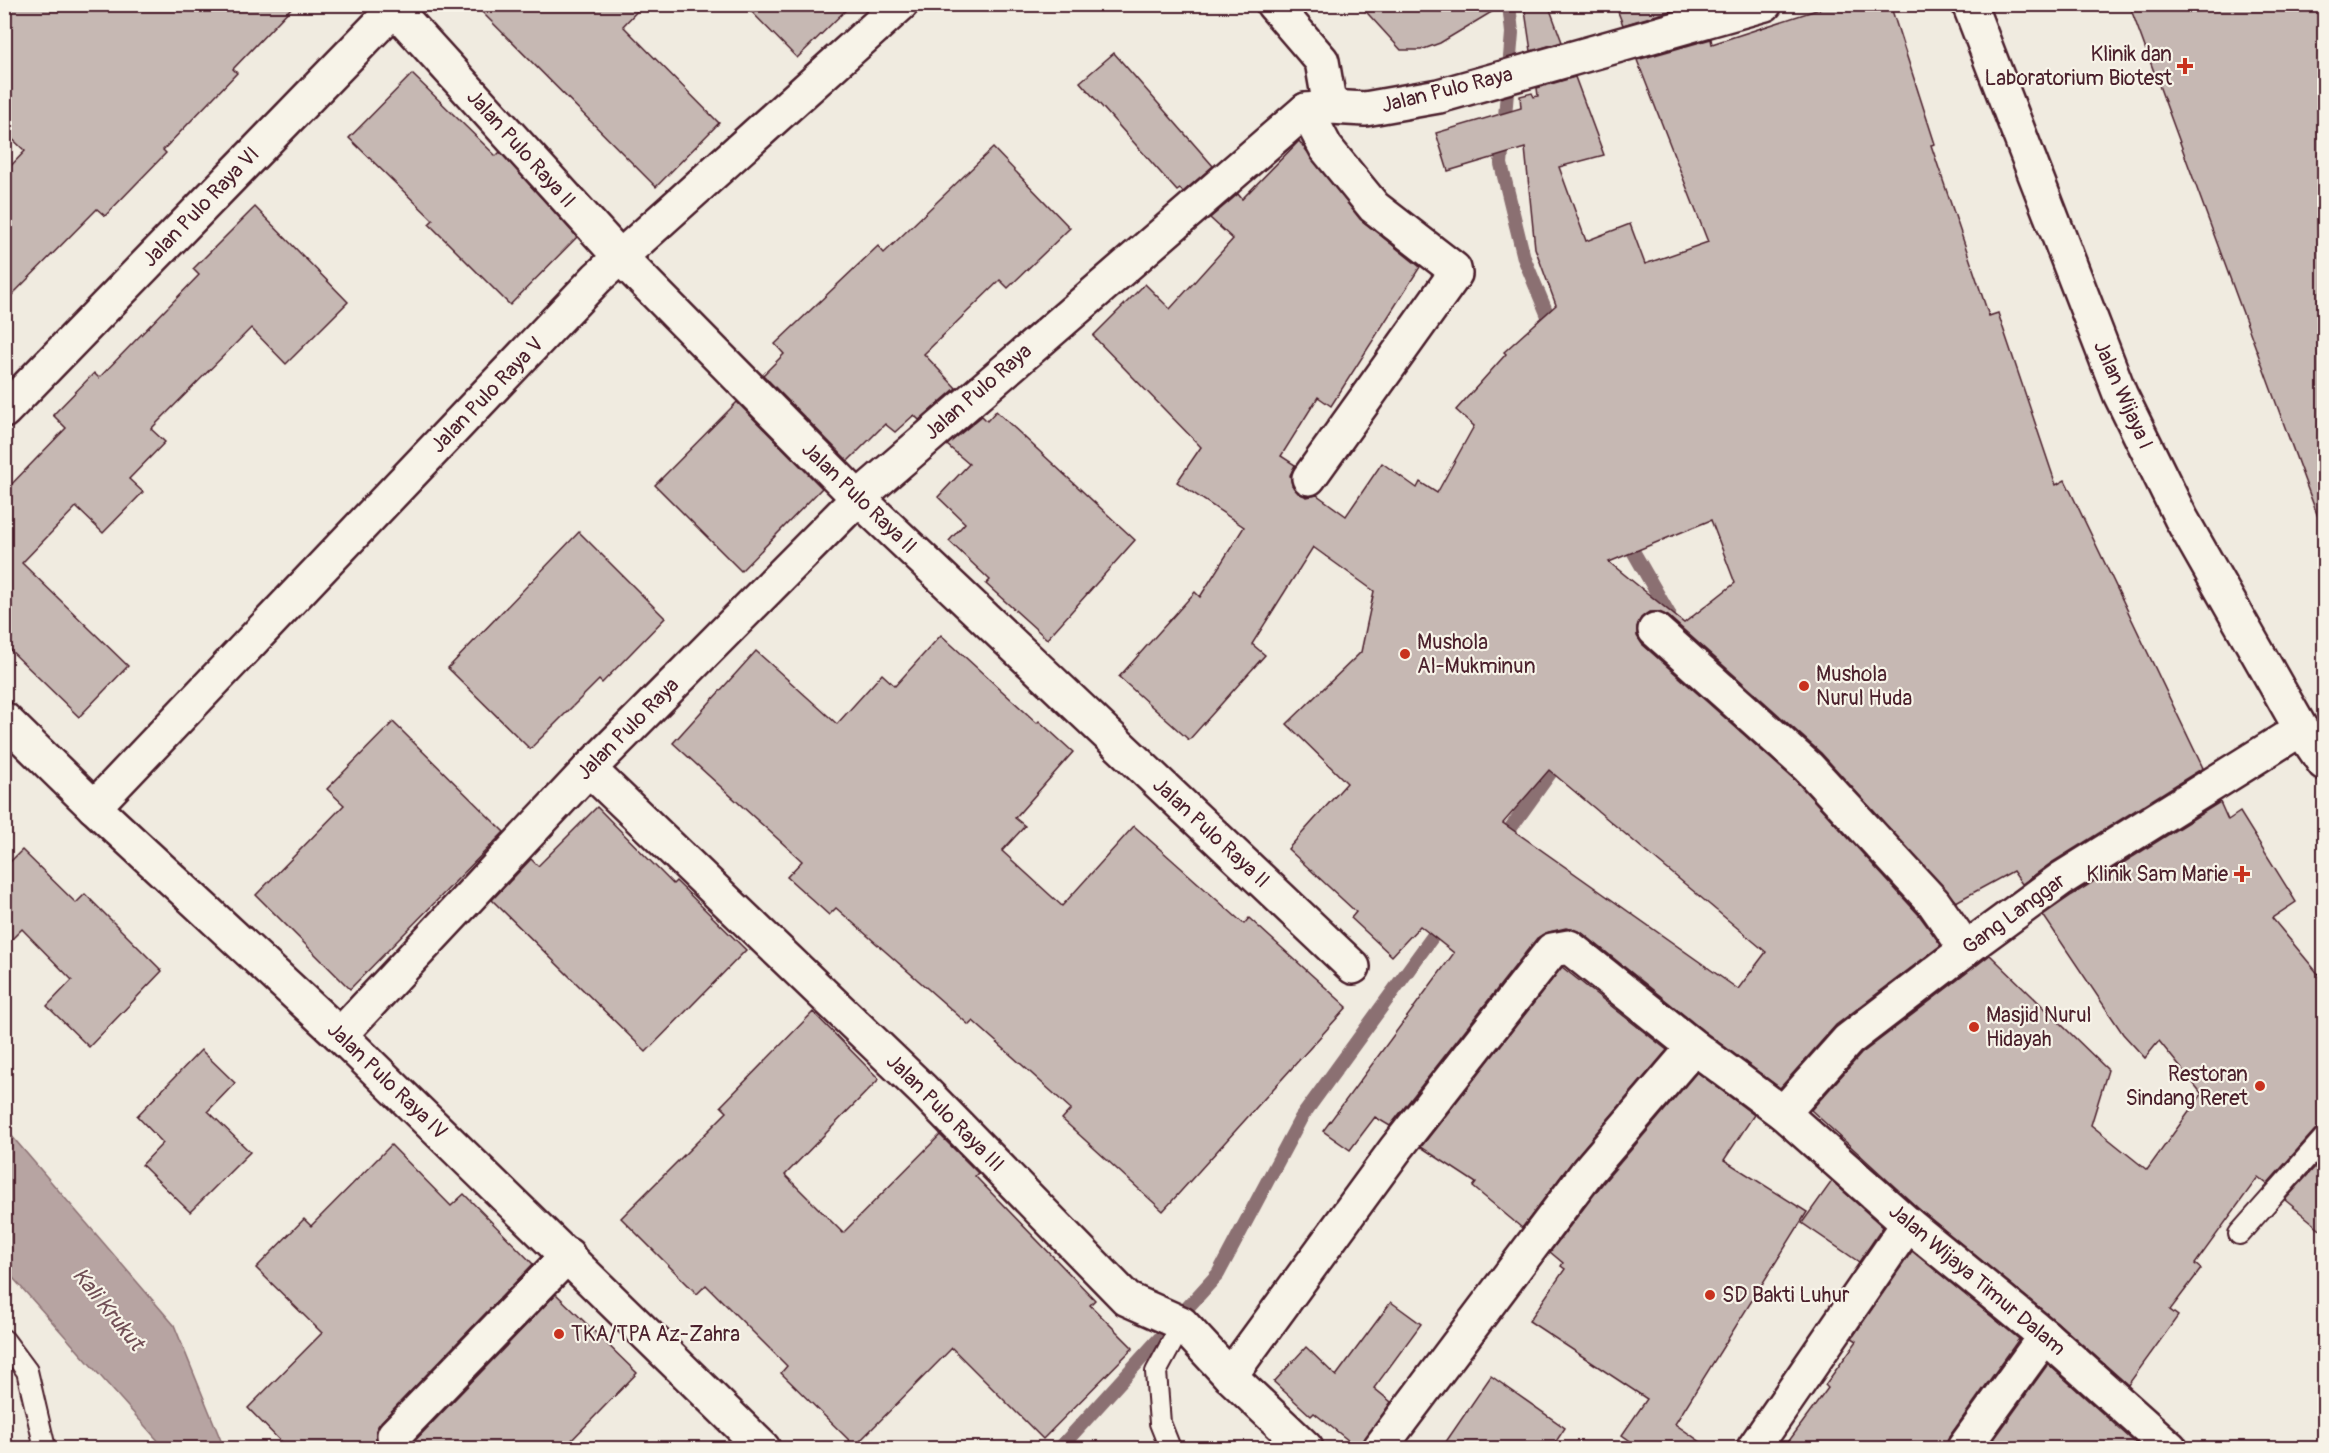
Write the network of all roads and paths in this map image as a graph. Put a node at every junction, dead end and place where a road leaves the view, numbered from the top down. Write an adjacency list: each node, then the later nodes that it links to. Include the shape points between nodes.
1 (901, 4): 7 (street, Jalan Pulo Raya V)
2 (1274, 4): 6 (street, via 1322,62)
3 (1765, 4): 6 (street, Jalan Pulo Raya, via 1439,96 1365,110)
4 (1970, 4): 13 (street, Jalan Wijaya I, via 2120,394 2181,518)
5 (394, 6): 7 (street, Jalan Pulo Raya II); 8 (street, Jalan Pulo Raya VI)
6 (1318, 109): 9 (street, via 1326,148 1374,207 1454,269 1455,274); 10 (street, Jalan Pulo Raya)
7 (620, 257): 10 (street, Jalan Pulo Raya II); 16 (street, Jalan Pulo Raya V)
8 (4, 411)
9 (1309, 478)
10 (858, 498): 15 (street, Jalan Pulo Raya); 18 (street, Jalan Pulo Raya II)
11 (1655, 630): 17 (street, via 1816,775 1934,903)
12 (4, 719): 16 (street, Jalan Pulo Raya IV)
13 (2301, 729): 14 (street, Jalan Wijaya I); 17 (street, Gang Langgar, via 2061,879)
14 (2325, 763)
15 (589, 769): 19 (street, Jalan Pulo Raya); 26 (street, Jalan Pulo Raya III, via 924,1090 1127,1299)
16 (94, 807): 19 (street, Jalan Pulo Raya IV)
17 (1966, 949): 21 (street, Gang Langgar, via 1848,1040)
18 (1353, 967)
19 (340, 1035): 25 (street, Jalan Pulo Raya IV)
20 (1694, 1047): 21 (street, Jalan Wijaya Timur Dalam); 29 (street, Jalan Wijaya Timur Dalam, via 1569,946 1552,950 1395,1150); 36 (street, via 1588,1171)
21 (1783, 1113): 23 (street, Jalan Wijaya Timur Dalam)
22 (2325, 1138): 24 (lane)
23 (1908, 1224): 27 (street, Jalan Wijaya Timur Dalam); 37 (street)
24 (2239, 1234)
25 (568, 1255): 30 (street); 33 (street, Jalan Pulo Raya IV)
26 (1182, 1324): 29 (street, Jalan Pulo Raya III); 34 (lane, via 1156,1372 1160,1423)
27 (2045, 1336): 31 (street, Jalan Wijaya Timur Dalam); 38 (street)
28 (4, 1340): 32 (lane, via 27,1371)
29 (1230, 1376): 35 (street, Jalan Pulo Raya III)
30 (394, 1435)
31 (2168, 1448)
32 (45, 1449)
33 (763, 1449)
34 (1170, 1449)
35 (1306, 1449)
36 (1380, 1449)
37 (1754, 1449)
38 (1964, 1449)

